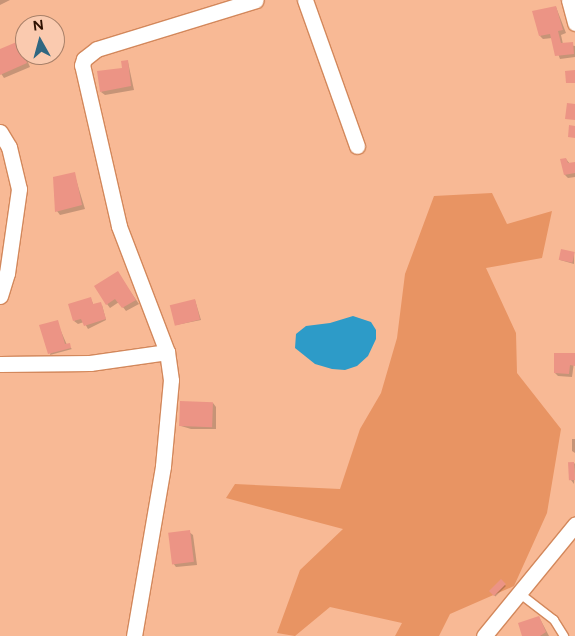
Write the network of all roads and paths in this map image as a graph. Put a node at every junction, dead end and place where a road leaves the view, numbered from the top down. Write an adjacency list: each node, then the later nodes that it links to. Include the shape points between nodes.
1 (256, 0): 8 (street, via 97,49 84,59 120,226)
2 (305, 0): 6 (street)
3 (569, 0): 4 (street)
4 (575, 23)
5 (0, 132): 7 (street, via 9,147 19,189 7,273)
6 (357, 146)
7 (0, 296)
8 (167, 352): 9 (street, via 90,363); 12 (street, via 172,395 147,571)
9 (0, 364)
10 (575, 525): 11 (street)
11 (519, 593): 13 (street); 14 (lane, via 554,620)
12 (134, 636)
13 (484, 636)
14 (564, 636)

